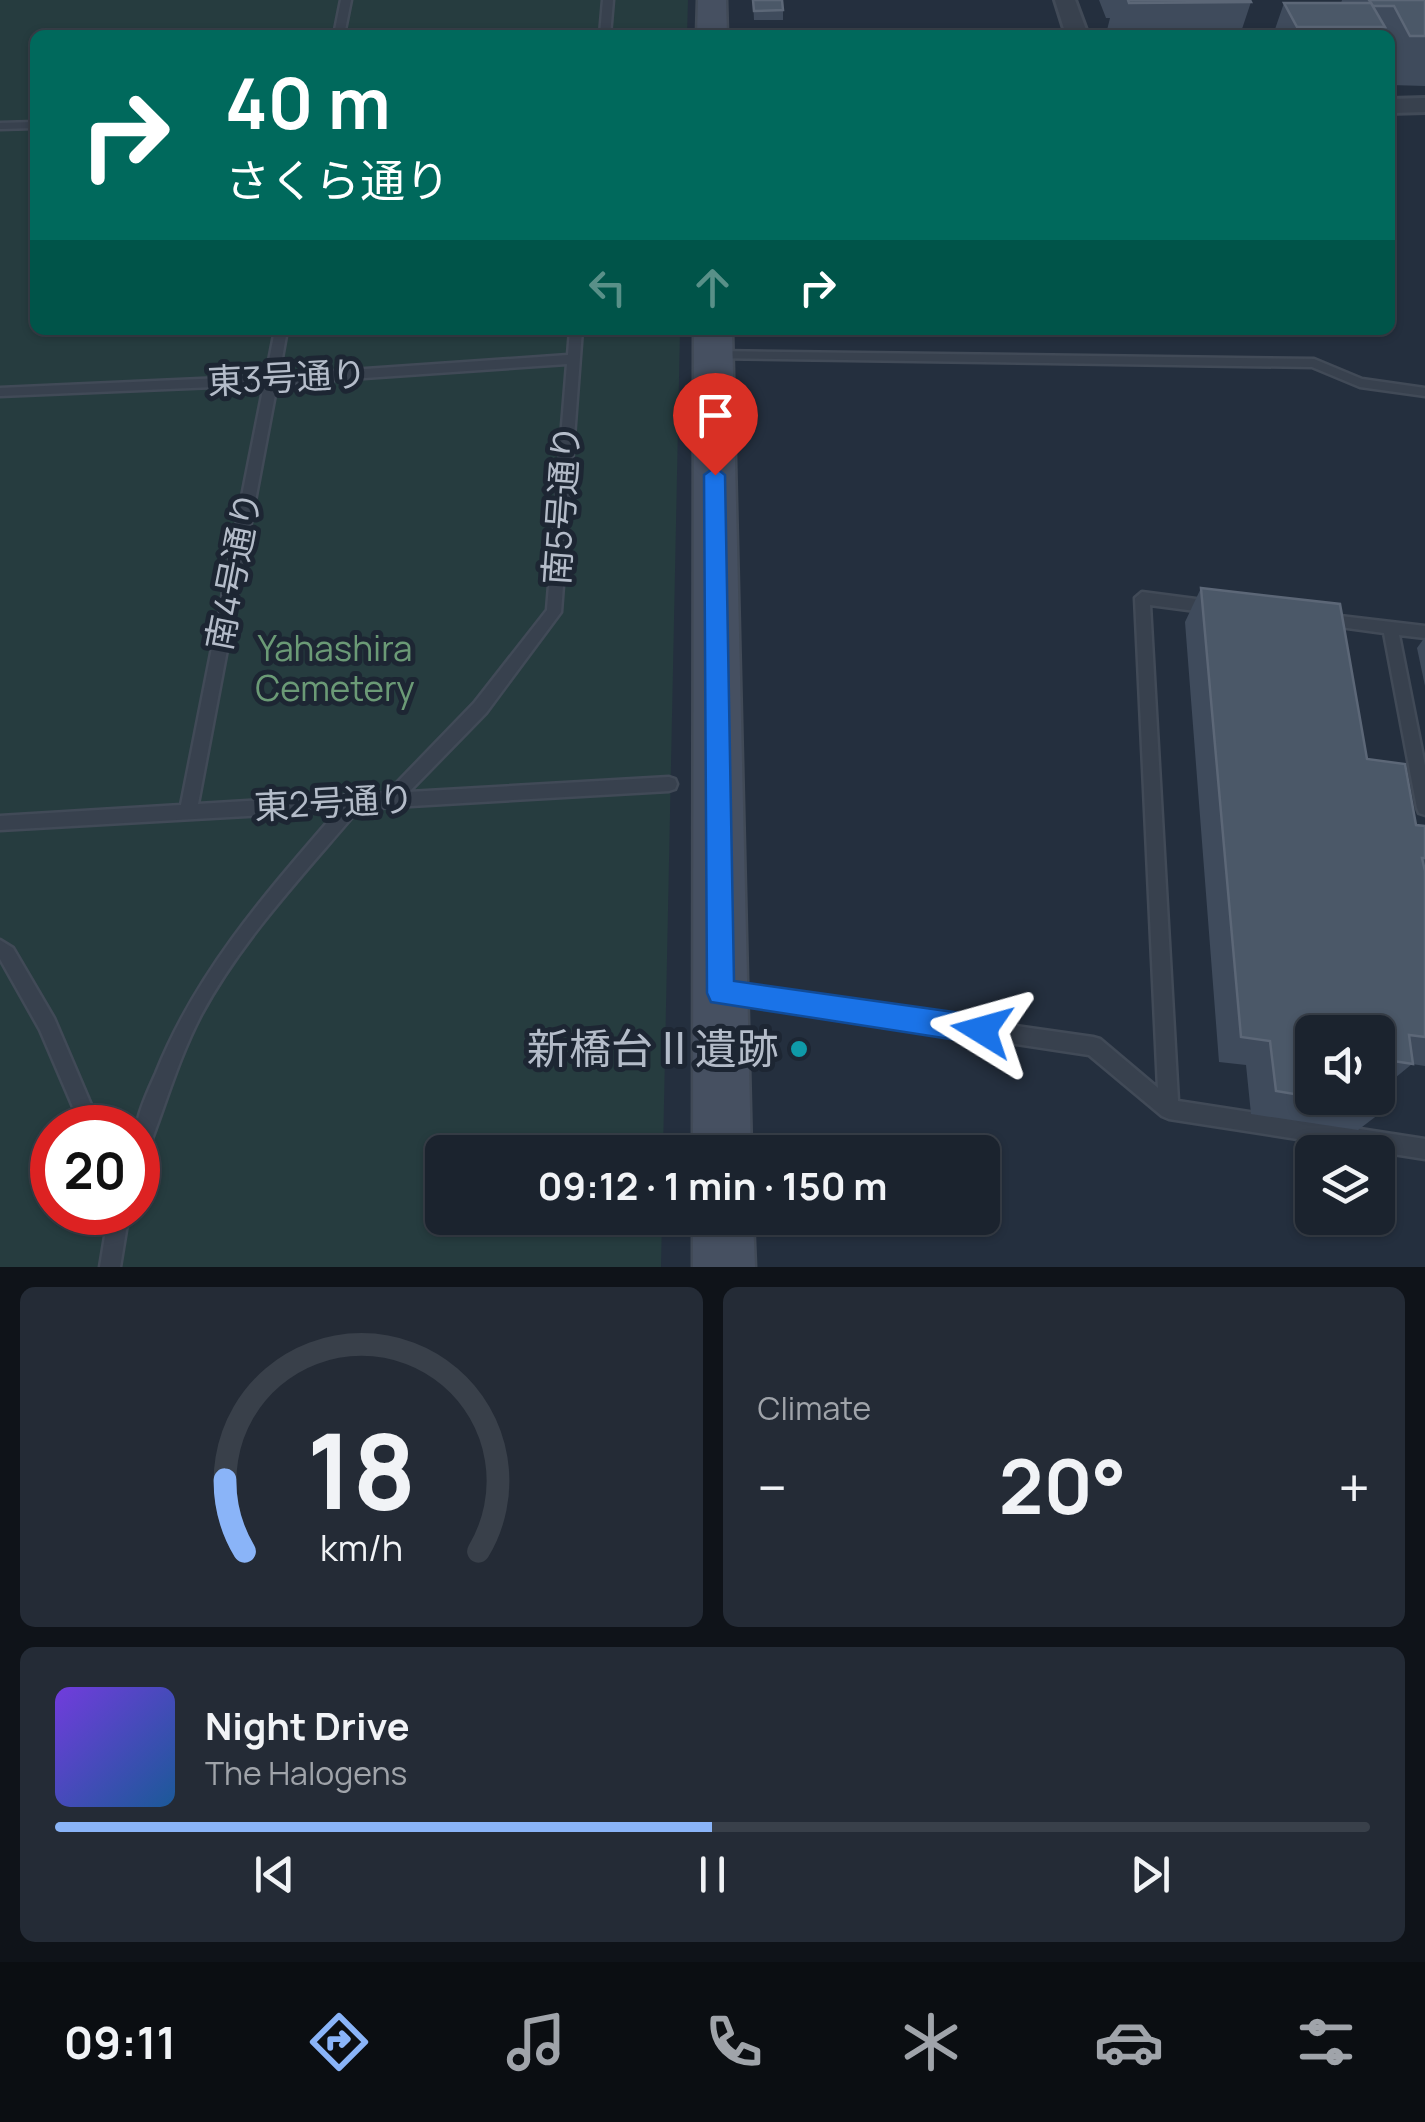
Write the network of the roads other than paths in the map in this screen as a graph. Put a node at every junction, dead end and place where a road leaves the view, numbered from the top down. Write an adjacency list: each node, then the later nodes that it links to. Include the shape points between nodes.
1 (346, 0): 5 (lane)
2 (608, 0): 6 (lane)
3 (712, 0): 7 (street)
4 (1066, 0): 8 (street)
5 (341, 30)
6 (605, 30)
7 (712, 30)
8 (1075, 30)
9 (1395, 106): 10 (street)
10 (1425, 106)
11 (30, 125): 12 (lane)
12 (0, 126)
13 (280, 335): 17 (lane, 南4号通り)
14 (575, 335): 16 (lane, 南5号通り)
15 (713, 343): 19 (lane, via 1314,363 1360,383); 31 (street)
16 (573, 359): 17 (lane, 東3号通り); 25 (lane, 南5号通り, via 554,612 480,708)
17 (270, 380): 18 (lane, 東3号通り); 28 (lane, 南4号通り)
18 (0, 392)
19 (1425, 392)
20 (1237, 610): 34 (lane, via 1142,598)
21 (1314, 619): 22 (lane)
22 (1390, 628): 23 (lane); 27 (lane)
23 (1425, 632)
24 (669, 784): 25 (lane, 東2号通り)
25 (392, 800): 26 (lane, 東2号通り)
26 (355, 802): 28 (lane, 東2号通り); 33 (lane, via 258,914 205,992)
27 (1425, 808)
28 (188, 812): 29 (lane, 東2号通り)
29 (0, 823)
30 (0, 948): 32 (lane, via 47,1024)
31 (721, 993): 34 (lane, via 1093,1046); 35 (street)
32 (82, 1105)
33 (153, 1105)
34 (1169, 1109): 36 (lane)
35 (722, 1135)
36 (1425, 1149)
37 (115, 1235): 39 (lane)
38 (723, 1235): 40 (street)
39 (110, 1267)
40 (724, 1267)

